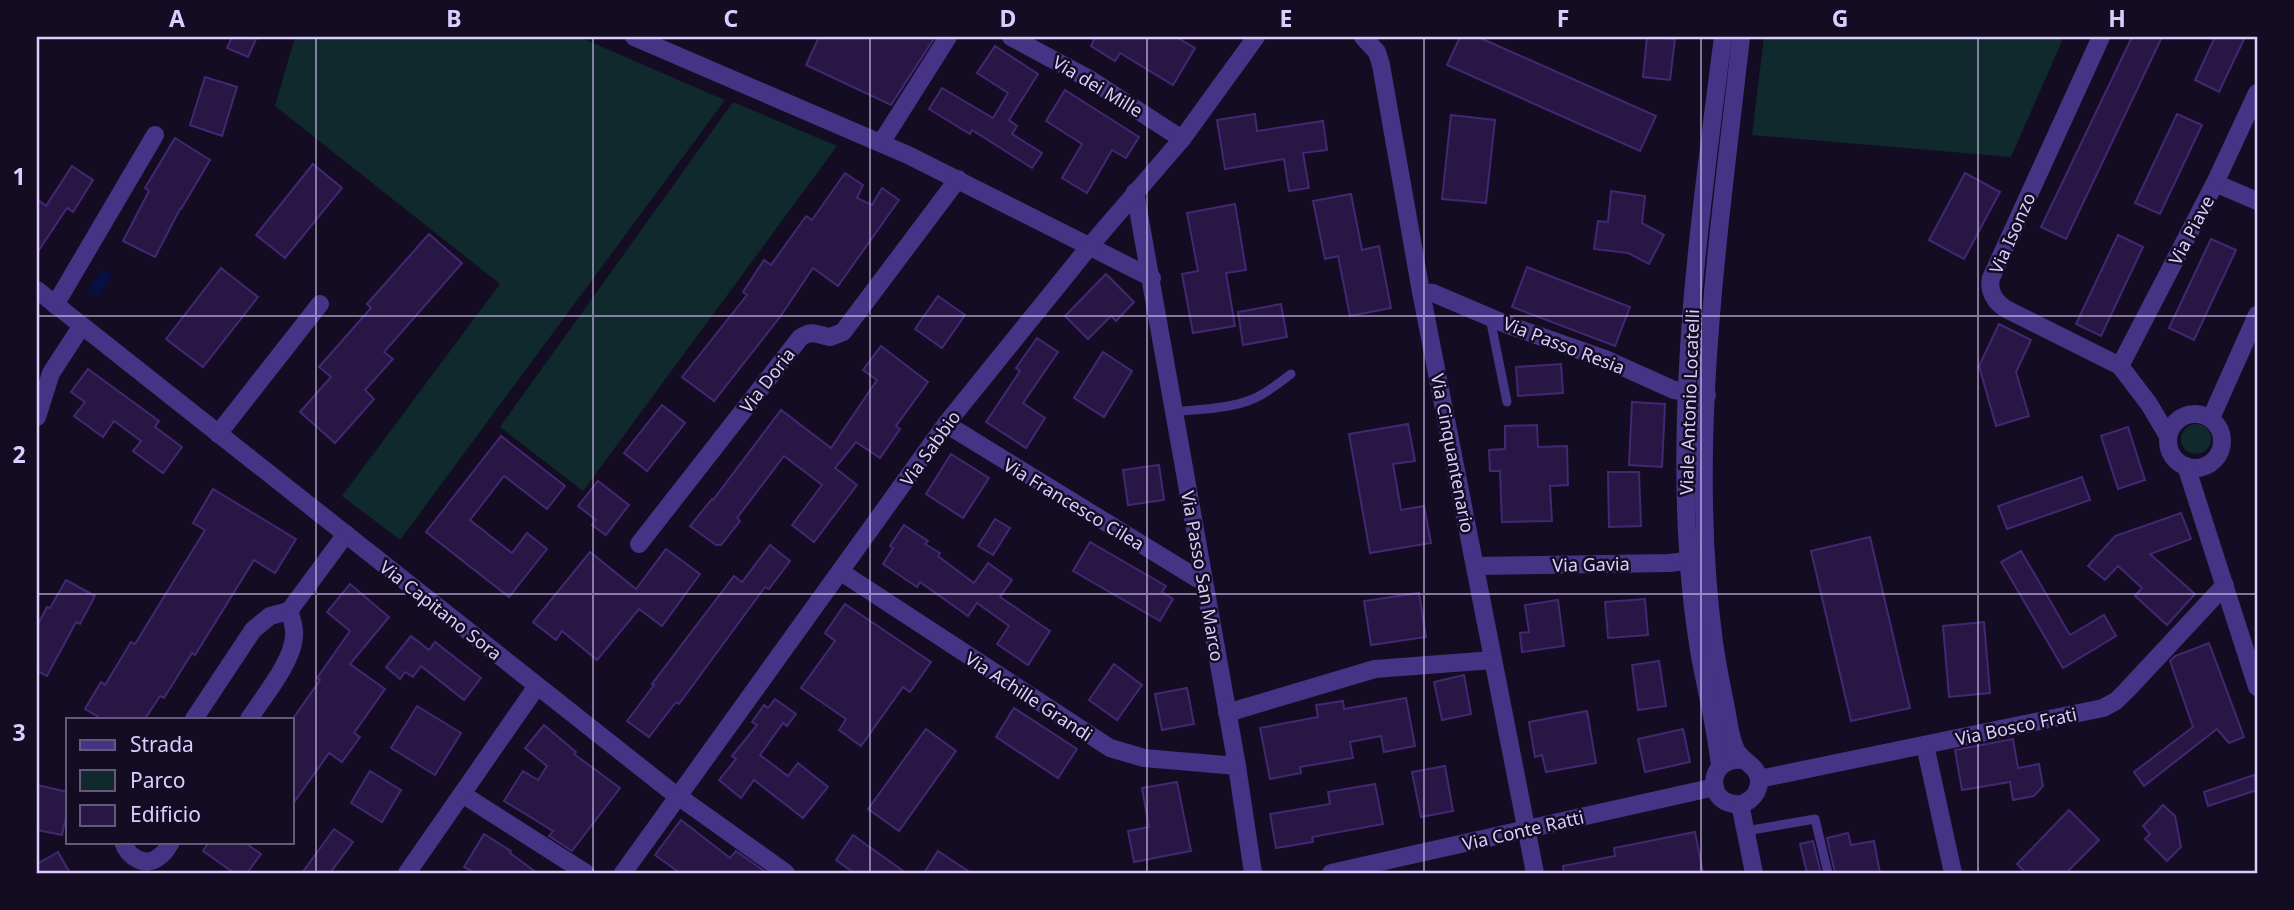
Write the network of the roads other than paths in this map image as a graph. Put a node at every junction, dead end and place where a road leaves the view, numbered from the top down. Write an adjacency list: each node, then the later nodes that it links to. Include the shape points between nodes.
1 (634, 37): 12 (street)
2 (948, 37): 12 (street)
3 (1011, 37): 11 (street, Via dei Mille, via 1091,80)
4 (1256, 37): 11 (street, Via Sabbio)
5 (1363, 37): 20 (street, Via Cinquantenario, via 1377,52 1381,65)
6 (1723, 37): 29 (street, Viale Antonio Locatelli, via 1696,254)
7 (1741, 37): 30 (street, Viale Antonio Locatelli)
8 (2101, 37): 26 (street, Via Isonzo, via 1990,283 2002,307)
9 (2257, 93): 14 (street, Via Piave)
10 (155, 135): 22 (street)
11 (1182, 139): 15 (street, Via Sabbio)
12 (881, 143): 13 (street)
13 (958, 179): 17 (street); 40 (street, Via Doria, via 847,327 835,337 814,332 800,338)
14 (2215, 183): 16 (street); 26 (street, Via Piave)
15 (1135, 192): 17 (street, Via Sabbio); 18 (street, Via Passo San Marco)
16 (2257, 201)
17 (1089, 247): 18 (street); 35 (street, Via Sabbio)
18 (1152, 278): 32 (street, Via Passo San Marco)
19 (37, 290): 22 (street, Via Capitano Sora)
20 (1421, 292): 24 (street, Via Passo Resia); 42 (street, Via Cinquantenario)
21 (320, 304): 36 (street)
22 (55, 305): 25 (street, Via Capitano Sora)
23 (2257, 316): 34 (street)
24 (1490, 317): 29 (street, Via Passo Resia); 31 (lane)
25 (81, 327): 28 (street); 36 (street, Via Capitano Sora)
26 (2120, 366): 37 (street, Via Isonzo)
27 (1291, 374): 32 (lane, via 1251,400)
28 (42, 379): 33 (street)
29 (1687, 393): 30 (street, Via Passo Resia); 41 (street, Viale Antonio Locatelli, via 1685,483)
30 (1707, 395): 41 (street, Viale Antonio Locatelli)
31 (1507, 402)
32 (1174, 412): 44 (street, Via Passo San Marco)
33 (37, 416)
34 (2211, 418): 37 (street, via 2185,415); 38 (street, via 2222,432 2221,450 2211,464)
35 (946, 424): 43 (street, Via Sabbio); 44 (street, Via Francesco Cilea)
36 (218, 434): 39 (street, Via Capitano Sora)
37 (2168, 436): 38 (street, via 2172,454)
38 (2186, 466): 45 (street)
39 (346, 534): 46 (street); 48 (street, Via Capitano Sora)
40 (639, 544)
41 (1697, 560): 42 (street, Via Gavia); 54 (street, Viale Antonio Locatelli, via 1732,740); 56 (street, Viale Antonio Locatelli, via 1697,638)
42 (1475, 565): 47 (street, Via Cinquantenario)
43 (841, 572): 55 (street, Via Achille Grandi, via 1110,748 1144,758); 60 (street, Via Sabbio)
44 (1203, 582): 50 (street, Via Passo San Marco)
45 (2225, 585): 49 (street); 53 (street, Via Bosco Frati, via 2110,704)
46 (289, 611): 51 (street, via 257,626); 52 (street, via 294,636 289,654)
47 (1493, 660): 50 (street, via 1375,668); 62 (street, Via Cinquantenario)
48 (537, 686): 59 (street); 60 (street, Via Capitano Sora)
49 (2257, 687)
50 (1227, 713): 55 (street, Via Passo San Marco)
51 (195, 718)
52 (250, 718)
53 (1925, 745): 57 (street, Via Bosco Frati); 75 (street)
54 (1742, 760): 56 (street); 57 (street, Viale Antonio Locatelli, via 1755,768)
55 (1237, 766): 70 (street, Via Passo San Marco)
56 (1720, 766): 58 (street, Viale Antonio Locatelli)
57 (1759, 779): 61 (street, via 1754,797)
58 (1714, 787): 61 (street, via 1721,798); 62 (street, Via Conte Ratti)
59 (462, 794): 66 (street); 67 (street)
60 (677, 796): 68 (street, Via Sabbio); 69 (street, Via Capitano Sora)
61 (1741, 804): 63 (street)
62 (1526, 830): 71 (street, Via Conte Ratti); 72 (street, Via Cinquantenario)
63 (1746, 831): 73 (street); 74 (lane, via 1815,819)
64 (124, 844): 65 (street, via 129,853 145,861 158,858)
65 (169, 844)
66 (407, 873)
67 (586, 873)
68 (623, 873)
69 (786, 873)
70 (1253, 873)
71 (1331, 873)
72 (1535, 873)
73 (1754, 873)
74 (1828, 873)
75 (1953, 873)

